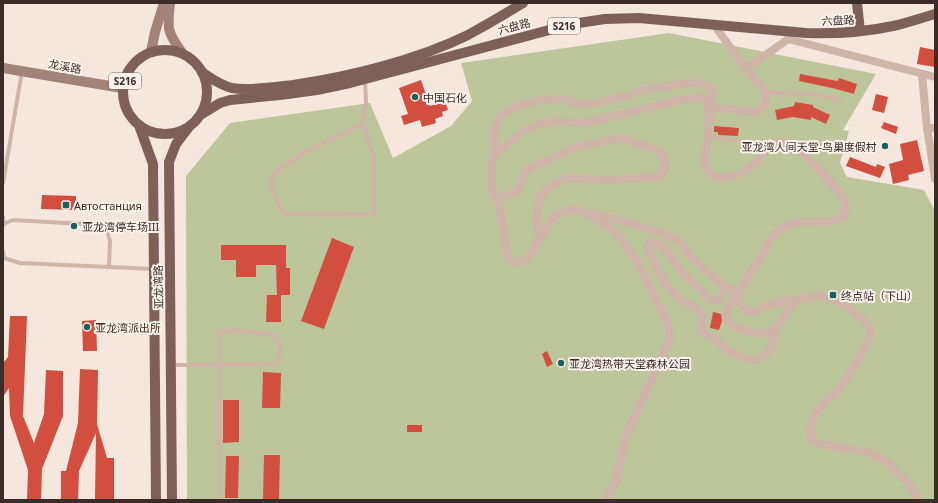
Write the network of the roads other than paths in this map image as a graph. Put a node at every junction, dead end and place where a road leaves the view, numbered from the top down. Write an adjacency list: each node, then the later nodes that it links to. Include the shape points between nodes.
1 (164, 3): 10 (street)
2 (170, 3): 11 (street, via 170,33)
3 (523, 3): 15 (main road, 六盘路 / S216, via 467,35 440,47 354,73 307,83 244,89 225,86)
4 (857, 3): 7 (main road)
5 (935, 14): 7 (main road, 六盘路 / S216, via 893,26)
6 (714, 25): 8 (main road, 六盘路 / S216); 13 (street); 18 (main road, 六盘路 / S216, via 639,18 588,21 521,36)
7 (860, 31): 8 (main road, 六盘路 / S216)
8 (798, 32): 9 (street)
9 (788, 40): 13 (street); 16 (street)
10 (150, 52): 11 (main road, S216, via 167,50); 19 (main road, S216, via 137,60 127,73)
11 (183, 54): 15 (main road, S216, via 198,65)
12 (3, 68): 14 (street, 龙溪路)
13 (746, 69): 20 (street)
14 (22, 71): 19 (street, 龙溪路); 32 (lane)
15 (203, 73): 23 (main road, S216, via 208,94)
16 (922, 75): 17 (street); 27 (street)
17 (935, 77)
18 (365, 80): 23 (main road, 六盘路 / S216, via 317,90 230,100); 24 (lane)
19 (122, 88): 25 (main road, S216, via 124,103 130,117)
20 (766, 92): 21 (lane, via 819,95); 22 (street, via 766,104 758,112)
21 (841, 100)
22 (709, 109): 28 (street); 30 (street, via 702,97 584,123 556,121 536,125 524,131); 30 (street, via 714,92 711,87 695,82 648,89 619,98 581,105 564,99 540,100 517,106 501,116 493,142)
23 (202, 114): 26 (main road, S216)
24 (364, 124): 24 (lane, via 305,152 275,174 270,184 284,214 374,215 374,158)
25 (140, 128): 26 (main road, via 156,134 174,134); 40 (main road, 亚龙湾路 / S216, via 153,164)
26 (190, 128): 46 (main road, 亚龙湾路 / S216, via 176,144 169,162)
27 (931, 128): 31 (street)
28 (708, 137): 29 (lane); 42 (street, via 706,165 710,173 718,177 726,178 745,171 773,143 783,142 792,146 818,168 844,198 846,205 844,216 836,221 795,222 775,233)
29 (743, 141)
30 (497, 153): 33 (street, via 492,161 492,189)
31 (935, 179)
32 (3, 183)
33 (497, 199): 37 (street, via 510,260 516,263 523,262); 37 (street, via 517,192 528,169 576,147 622,138 660,151 666,164 660,176 608,180 567,178 552,185 540,196 537,218)
34 (579, 210): 37 (street, via 568,210 555,216); 41 (street, via 674,238 681,242 698,264); 50 (street, via 618,234 638,265 664,315 670,334 668,344 626,437 616,481)
35 (3, 217): 36 (lane)
36 (3, 225): 39 (lane, via 14,220 101,225 106,228 110,241)
37 (539, 240)
38 (3, 251): 39 (lane, via 4,258 20,263)
39 (109, 266): 40 (lane)
40 (154, 269): 47 (main road, 亚龙湾路 / S216)
41 (725, 286): 42 (street); 44 (street, via 718,302 712,300 681,271 664,247 652,242 649,244 650,253 674,295 686,304 694,306 703,315 701,331 724,348 744,358 754,360 763,357 774,344)
42 (737, 296): 43 (street, via 741,306 748,311 756,312 763,307); 44 (street, via 726,312 731,323 747,332 766,334)
43 (801, 298): 44 (street); 51 (street, via 819,295 838,301 870,328 869,337 856,364 837,391 816,413 810,433 812,440 820,444 872,453 892,466)
44 (777, 328)
45 (219, 365): 45 (lane, via 278,363 281,343 273,335 236,330 220,332); 46 (lane); 49 (lane)
46 (171, 366): 48 (main road, 亚龙湾路 / S216)
47 (156, 500)
48 (172, 500)
49 (219, 500)
50 (605, 500)
51 (920, 500)

